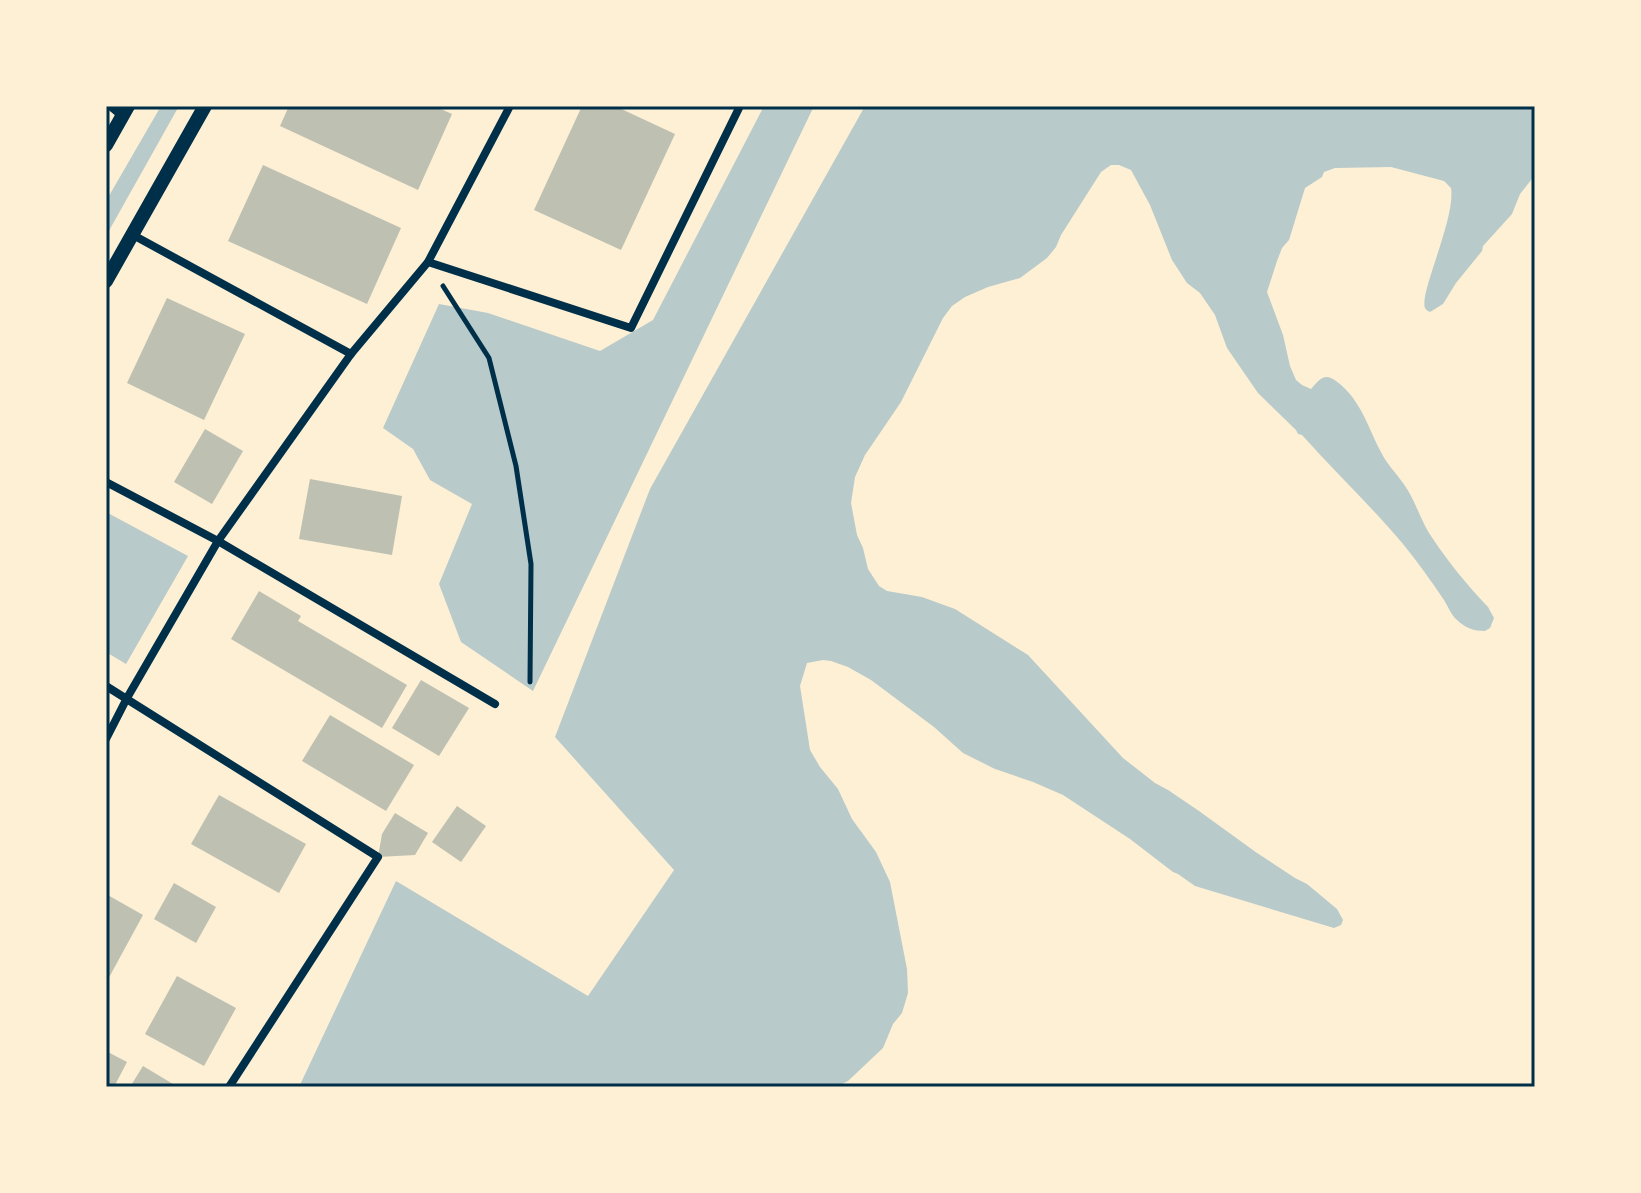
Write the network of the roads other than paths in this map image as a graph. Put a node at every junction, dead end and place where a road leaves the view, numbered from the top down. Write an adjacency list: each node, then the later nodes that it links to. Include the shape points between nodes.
1 (110, 106): 5 (street)
2 (205, 106): 7 (street)
3 (510, 106): 8 (street)
4 (740, 106): 8 (street, via 631,328)
5 (125, 111): 6 (street)
6 (106, 145)
7 (133, 235): 9 (street); 10 (street)
8 (428, 262): 10 (street)
9 (106, 281)
10 (351, 354): 12 (street)
11 (106, 482): 12 (street)
12 (218, 541): 14 (street); 15 (street)
13 (106, 686): 14 (street)
14 (127, 698): 16 (street); 17 (street, via 378,857)
15 (495, 704)
16 (106, 739)
17 (229, 1087)

